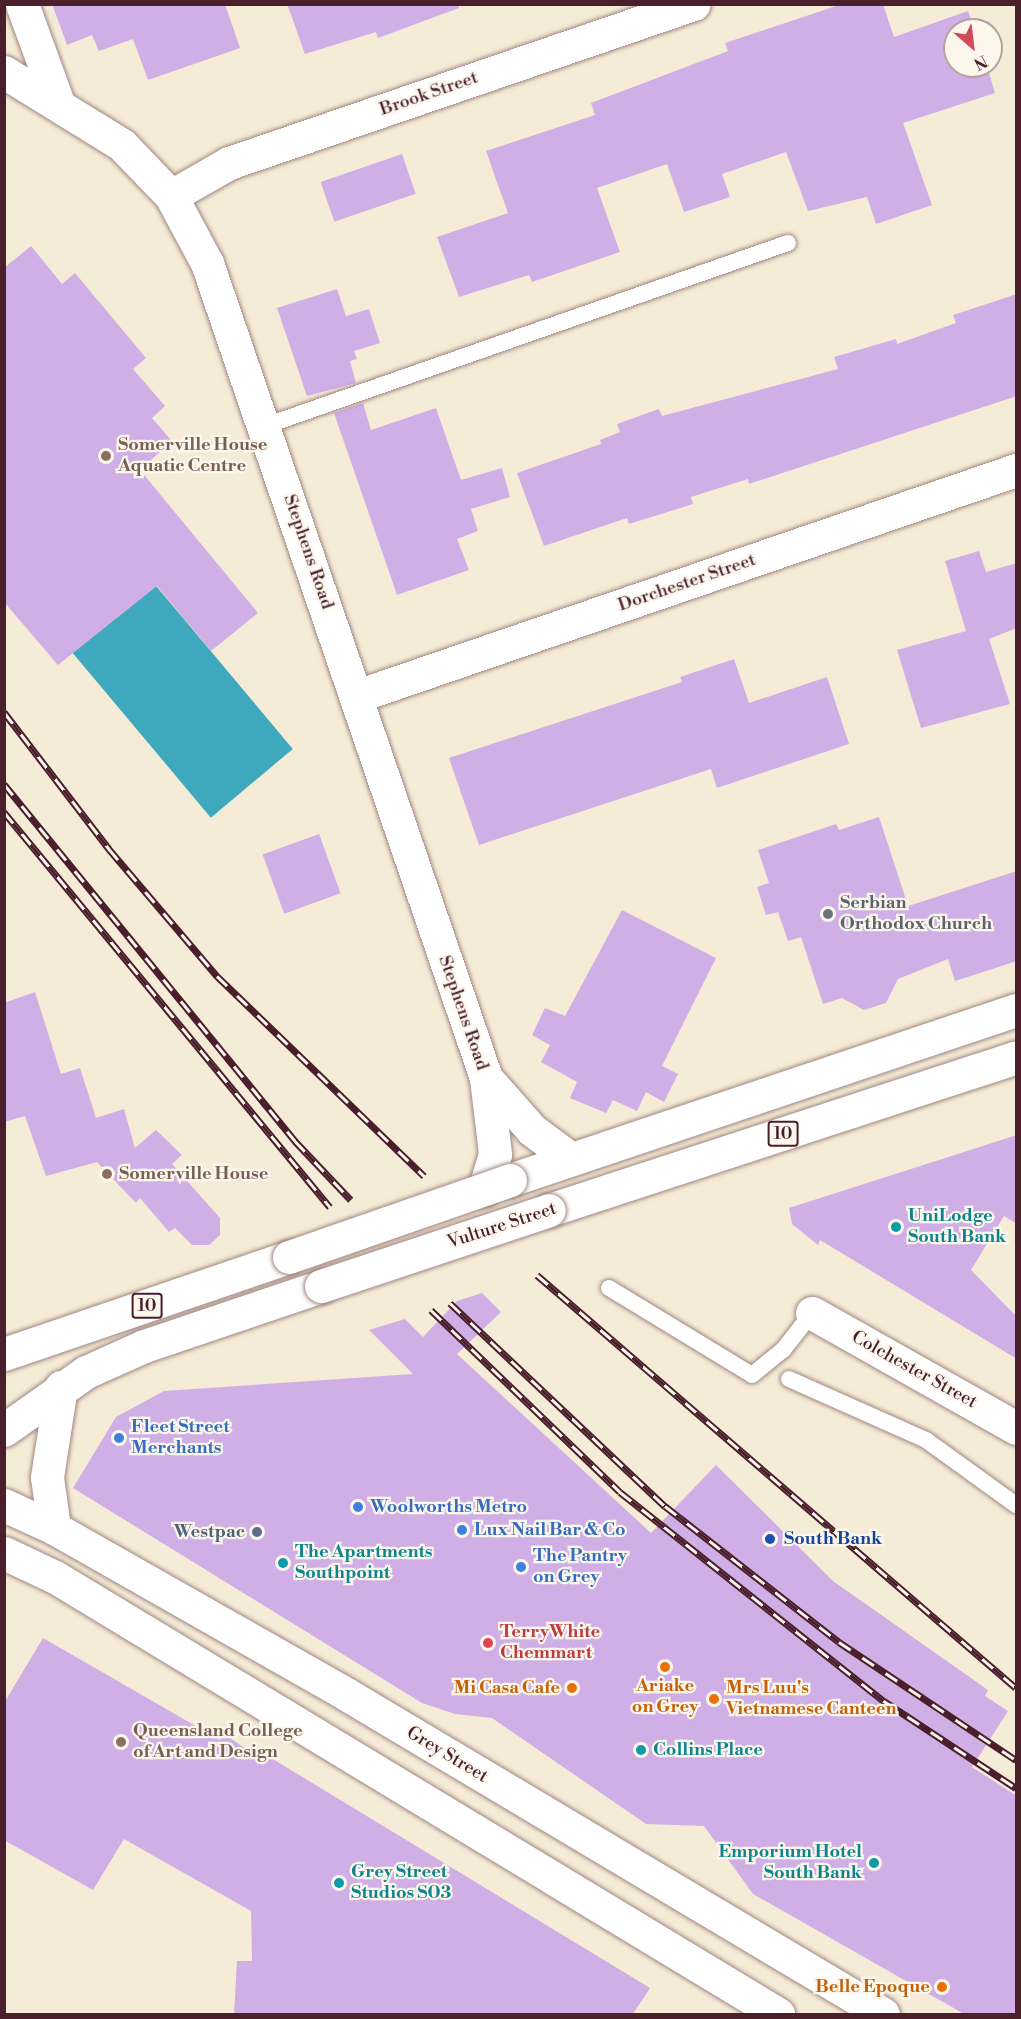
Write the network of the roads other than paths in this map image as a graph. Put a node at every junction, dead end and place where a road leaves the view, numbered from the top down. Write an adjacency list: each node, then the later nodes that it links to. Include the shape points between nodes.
1 (22, 4): 4 (street)
2 (694, 4): 5 (street, Brook Street, via 229,163)
3 (4, 72): 4 (street, Stephens Road)
4 (57, 100): 5 (street, Stephens Road, via 122,145)
5 (171, 196): 7 (street, Stephens Road, via 207,263)
6 (788, 243): 7 (lane)
7 (265, 426): 9 (street, Stephens Road)
8 (1017, 470): 9 (street, Dorchester Street)
9 (357, 696): 12 (street, Stephens Road)
10 (1017, 1010): 13 (street, 10)
11 (1017, 1057): 19 (street, Vulture Street / 10, bridge, via 144,1346)
12 (486, 1078): 13 (street, Stephens Road, via 532,1130); 14 (street, Stephens Road)
13 (571, 1160): 14 (street, 10)
14 (496, 1178): 17 (street, 10, bridge, via 289,1257)
15 (609, 1288): 16 (lane, via 752,1375 783,1350)
16 (812, 1313): 20 (street, Colchester Street)
17 (4, 1354)
18 (789, 1379): 23 (lane, via 926,1440)
19 (61, 1387): 21 (street, Vulture Street / 10); 24 (street, via 47,1478)
20 (1017, 1428)
21 (4, 1430)
22 (4, 1505): 24 (street, Grey Street)
23 (1017, 1505)
24 (54, 1528): 28 (street, Grey Street)
25 (4, 1553): 26 (street, via 54,1577)
26 (744, 2006): 27 (street)
27 (778, 2014)
28 (883, 2014)

